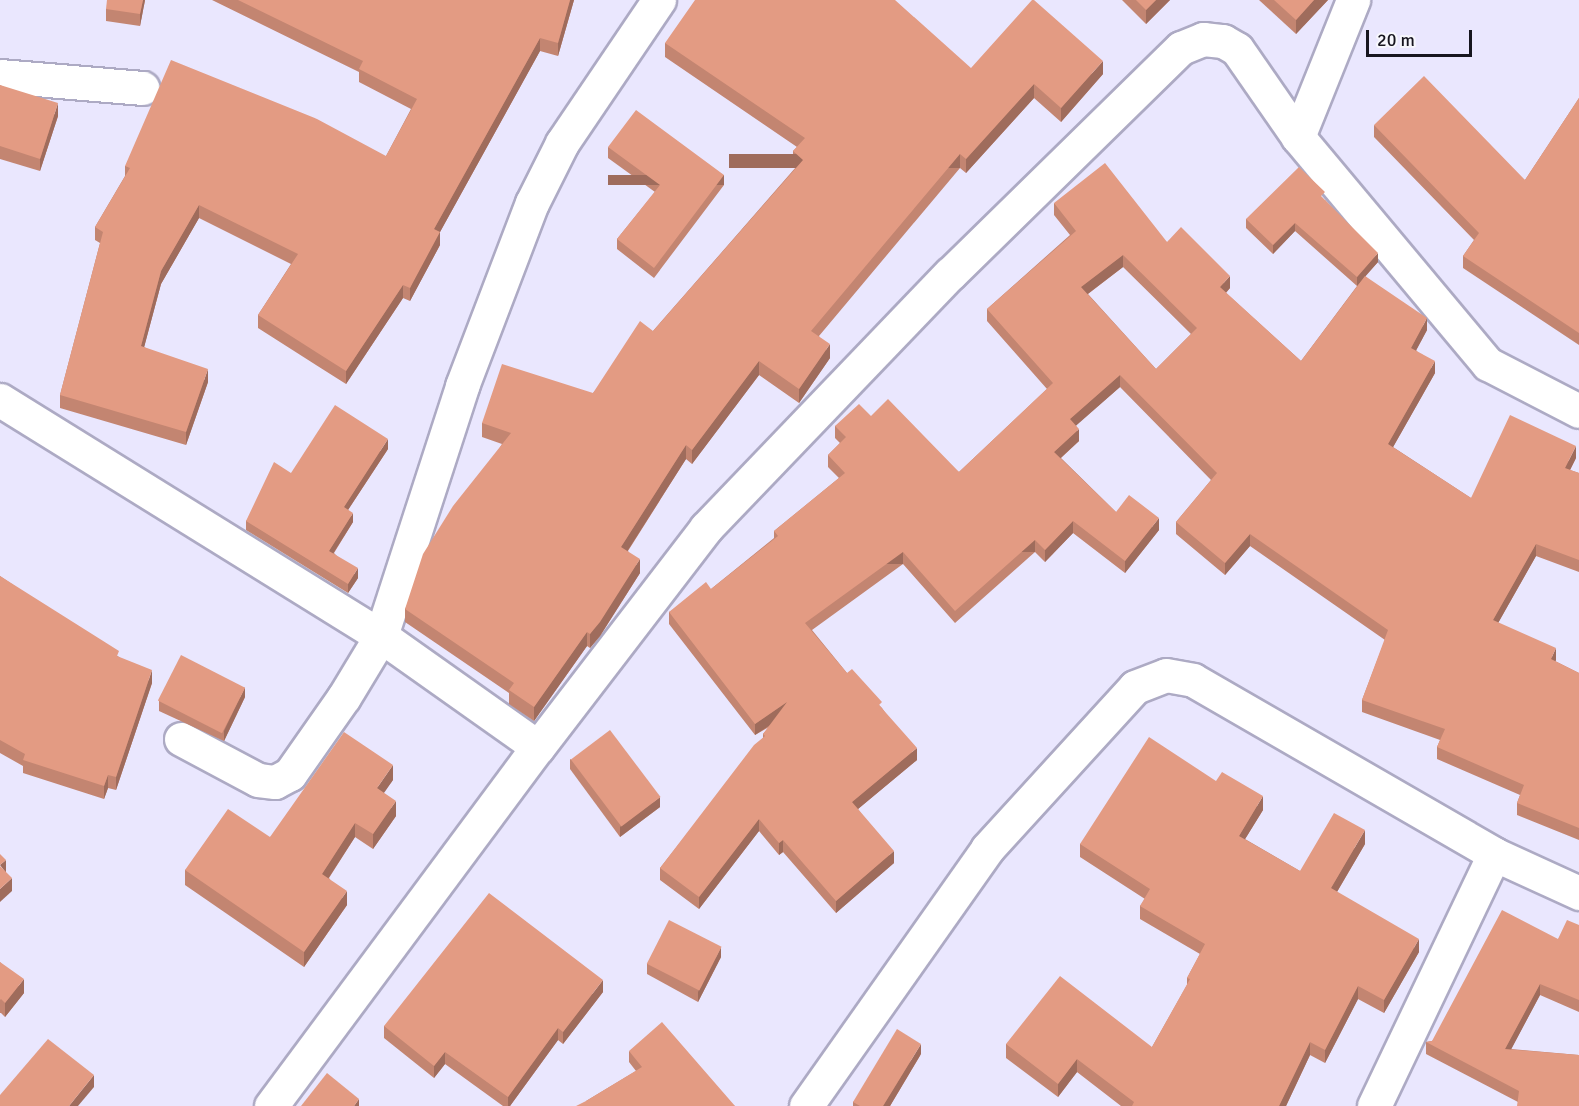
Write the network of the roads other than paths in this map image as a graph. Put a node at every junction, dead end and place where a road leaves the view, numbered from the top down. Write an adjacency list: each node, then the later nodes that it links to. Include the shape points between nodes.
1 (659, 0): 8 (street, via 562,143 532,203 462,386)
2 (1353, 0): 5 (street)
3 (0, 76): 4 (street)
4 (142, 88)
5 (1298, 137): 7 (street, via 1488,364); 10 (street, via 1237,49 1223,41 1203,39 1181,48 951,274 706,528)
6 (0, 400): 8 (street)
7 (1579, 411)
8 (381, 636): 9 (street, via 290,774 275,782 258,780); 10 (street)
9 (181, 739)
10 (538, 747): 13 (street)
11 (1494, 854): 12 (street); 14 (street, via 1193,680 1166,675 1135,687 987,849); 15 (street)
12 (1579, 893)
13 (272, 1106)
14 (806, 1106)
15 (1374, 1106)

